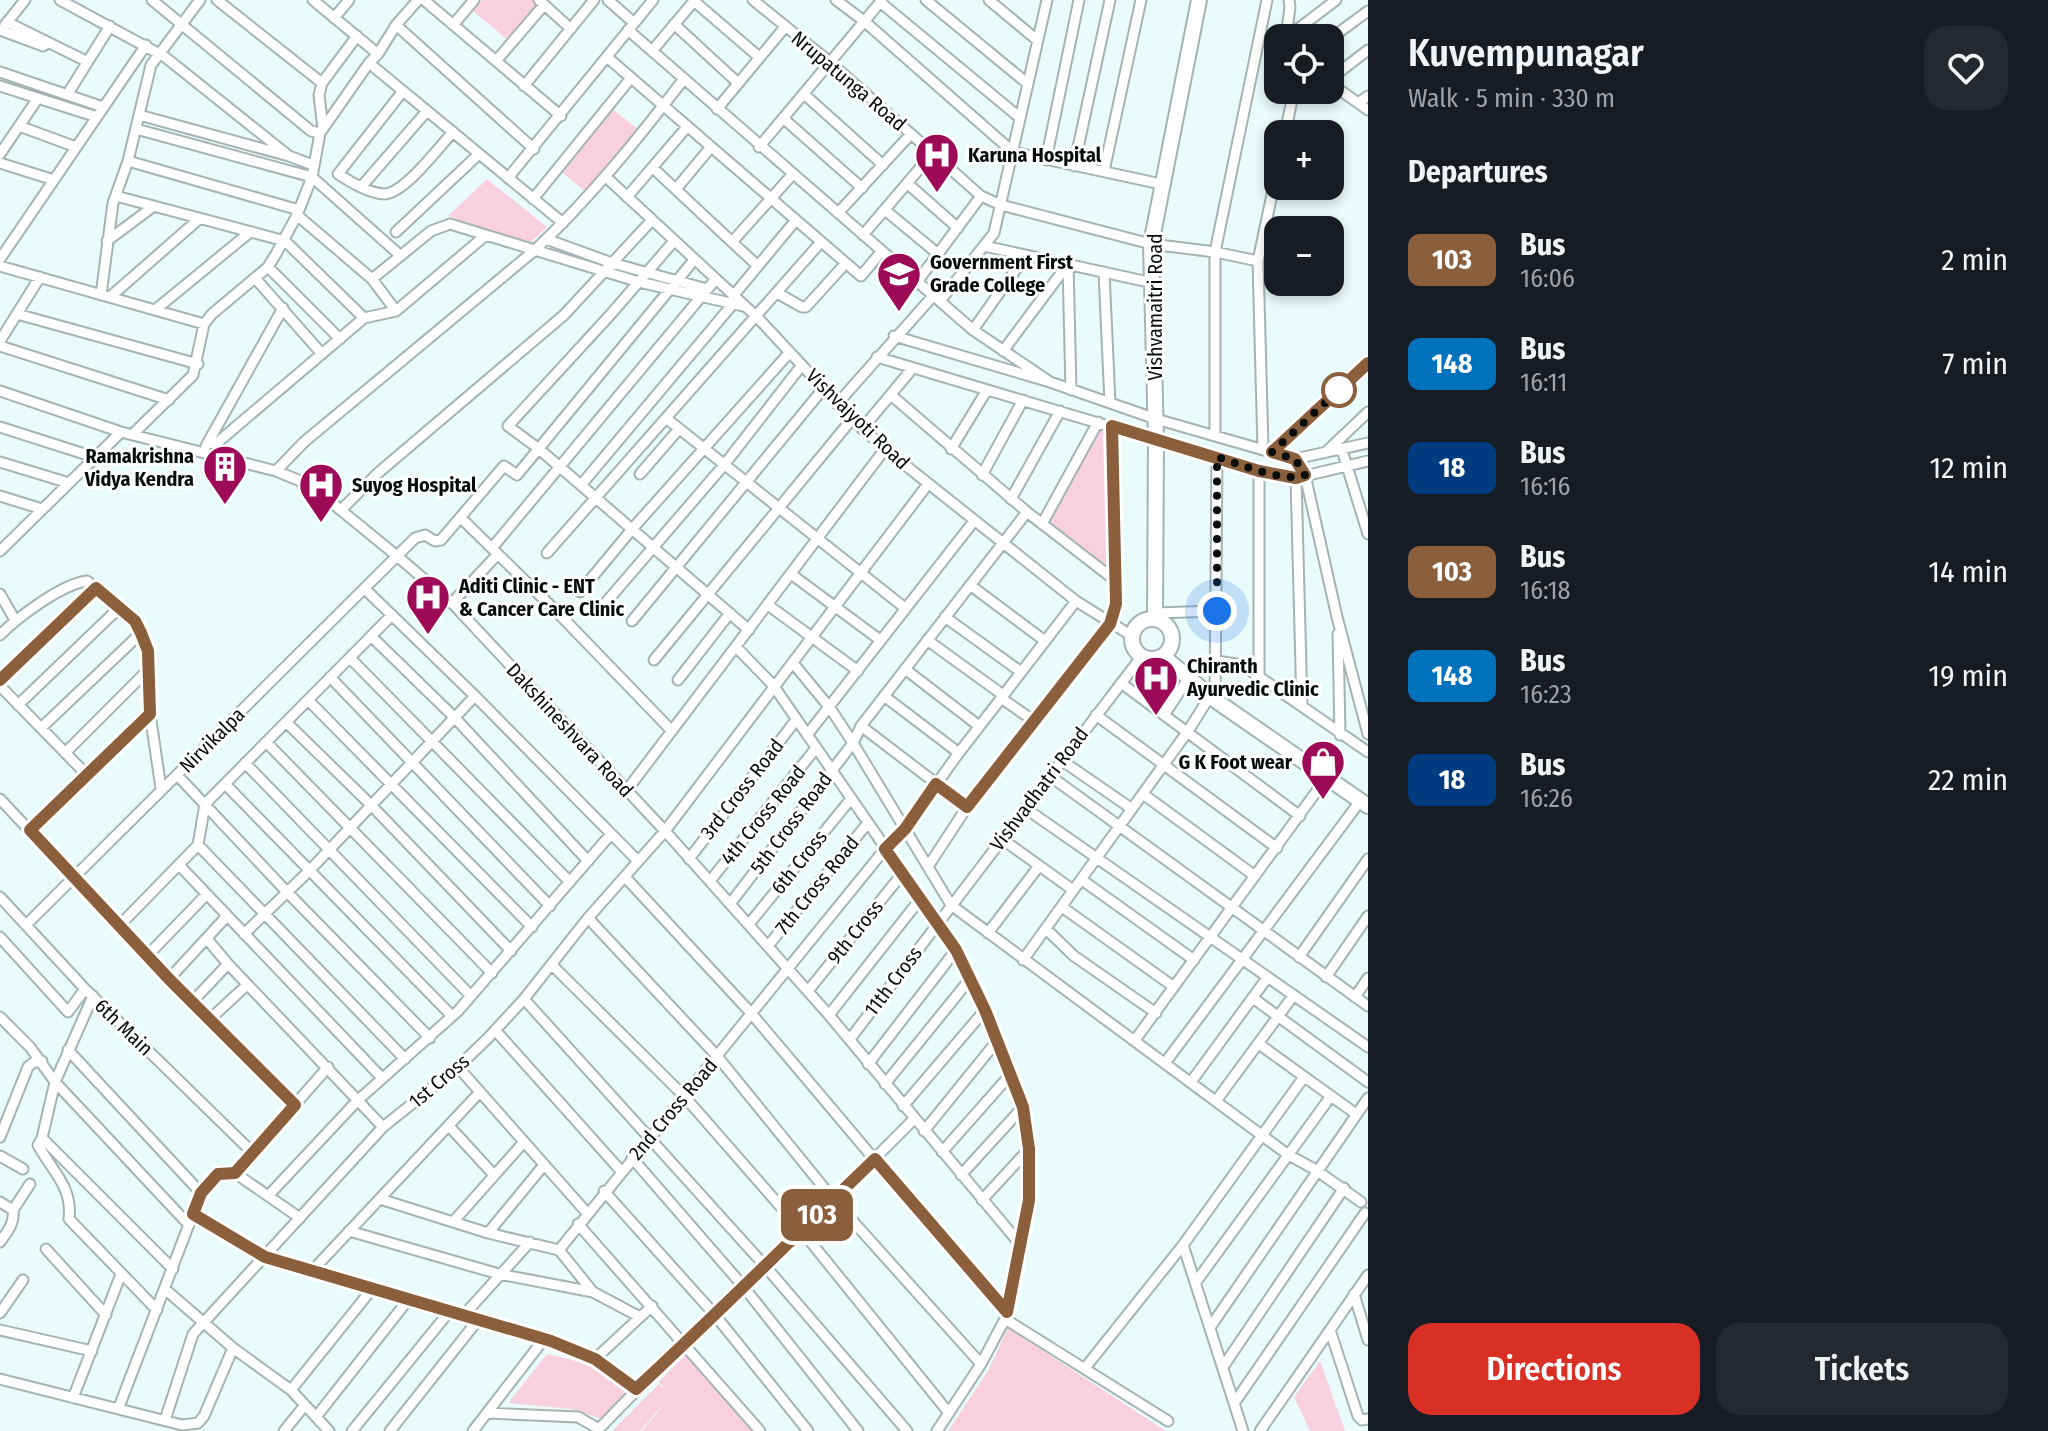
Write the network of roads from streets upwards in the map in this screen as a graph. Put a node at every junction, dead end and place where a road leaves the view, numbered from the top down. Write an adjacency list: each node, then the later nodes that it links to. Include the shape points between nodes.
1 (25, 0): 38 (street)
2 (60, 0): 35 (street)
3 (152, 0): 31 (street)
4 (200, 0): 31 (street)
5 (217, 0): 58 (street)
6 (313, 0): 29 (street)
7 (349, 0): 29 (street)
8 (418, 0): 33 (street)
9 (424, 0): 34 (street)
10 (474, 0): 34 (street)
11 (594, 0): 39 (street)
12 (608, 0): 36 (street)
13 (653, 0): 36 (street)
14 (753, 0): 37 (street, Nrupatunga Road)
15 (836, 0): 30 (street)
16 (926, 0): 60 (street)
17 (989, 0): 42 (street)
18 (1047, 0): 42 (street)
19 (1079, 0): 95 (street)
20 (1110, 0): 100 (street)
21 (1141, 0): 102 (street)
22 (1199, 0): 109 (street, Vishvamaitri Road)
23 (1267, 0): 143 (street)
24 (1289, 0): 25 (street, via 1286,38)
25 (1336, 0)
26 (881, 1): 30 (street); 78 (street)
27 (541, 2): 39 (street); 51 (street)
28 (1368, 11): 40 (street)
29 (334, 18): 41 (street)
30 (864, 21): 53 (street); 90 (street)
31 (183, 23): 46 (street); 83 (street, via 311,131)
32 (674, 24): 45 (street); 49 (street, via 694,1); 59 (street)
33 (396, 25): 47 (street); 89 (street)
34 (453, 25): 51 (street)
35 (110, 26): 43 (street); 50 (street)
36 (630, 26): 45 (street); 48 (street)
37 (785, 27): 49 (street); 53 (street, Nrupatunga Road)
38 (2, 28): 50 (street)
39 (571, 29): 62 (street)
40 (1344, 29)
41 (357, 36): 47 (street); 58 (street)
42 (1037, 40): 60 (street)
43 (146, 45): 46 (street); 71 (street)
44 (1368, 50): 54 (street)
45 (652, 51): 57 (street)
46 (159, 54): 75 (street, via 151,65); 94 (street)
47 (378, 54): 52 (street)
48 (607, 57): 56 (street); 76 (street)
49 (759, 57): 59 (street)
50 (86, 61): 66 (street)
51 (496, 61): 62 (street)
52 (369, 63): 63 (street); 83 (street)
53 (831, 63): 65 (street); 85 (street, Nrupatunga Road)
54 (1344, 70)
55 (0, 72): 66 (street)
56 (631, 78): 70 (street); 117 (street)
57 (683, 80): 70 (street); 72 (street)
58 (322, 83): 83 (street)
59 (738, 83): 72 (street)
60 (1028, 84): 78 (street)
61 (0, 86): 68 (street)
62 (524, 86): 76 (street)
63 (403, 91): 74 (street); 110 (street, via 338,174)
64 (1344, 92): 69 (street)
65 (804, 94): 79 (street); 99 (street)
66 (67, 95): 71 (street)
67 (1368, 96): 69 (street)
68 (38, 98): 77 (street); 80 (street)
69 (1358, 103): 73 (street)
70 (663, 106): 81 (street); 105 (street)
71 (103, 107): 77 (street)
72 (717, 109): 88 (street)
73 (1368, 110)
74 (427, 111): 84 (street); 110 (street)
75 (139, 115): 82 (street); 94 (street)
76 (561, 116): 89 (street)
77 (97, 117): 86 (street)
78 (1019, 117): 90 (street)
79 (783, 118): 88 (street); 111 (street)
80 (19, 126): 86 (street); 91 (street)
81 (687, 127): 87 (street); 101 (street)
82 (136, 129): 96 (street); 104 (street)
83 (321, 131): 98 (street)
84 (453, 132): 92 (street); 110 (street, via 401,188 386,194)
85 (911, 134): 93 (street, Nrupatunga Road); 99 (street)
86 (76, 147): 107 (street)
87 (711, 147): 112 (street); 116 (street)
88 (759, 147): 103 (street)
89 (534, 149): 106 (street)
90 (1013, 152): 95 (street); 119 (street)
91 (0, 154)
92 (479, 154): 106 (street); 129 (street)
93 (932, 154): 108 (street); 114 (street, Nrupatunga Road)
94 (289, 156): 98 (street)
95 (1046, 160): 100 (street)
96 (128, 161): 113 (street); 122 (street)
97 (0, 163): 107 (street)
98 (313, 165): 104 (street)
99 (883, 165): 111 (street)
100 (1074, 166): 102 (street)
101 (653, 168): 112 (street); 115 (street)
102 (1104, 171): 109 (street)
103 (792, 175): 116 (street); 123 (street)
104 (312, 177): 122 (street); 146 (street)
105 (606, 177): 115 (street, Vishvajyoti Road); 127 (street)
106 (508, 178): 117 (street)
107 (54, 180): 147 (street)
108 (908, 184): 121 (street); 128 (street)
109 (1161, 184): 139 (street, Vishvamaitri Road)
110 (361, 187)
111 (862, 188): 123 (street)
112 (676, 189): 137 (street)
113 (116, 196): 120 (street); 134 (street)
114 (981, 196): 119 (street, Nrupatunga Road); 128 (street)
115 (627, 197): 125 (street, Vishvajyoti Road)
116 (771, 198): 126 (street); 137 (street)
117 (533, 199): 127 (street)
118 (1271, 200): 149 (street)
119 (1001, 205): 139 (street, Nrupatunga Road); 140 (street, via 994,233)
120 (154, 206): 124 (street); 134 (street)
121 (885, 210): 132 (street); 144 (street)
122 (298, 212): 135 (street); 161 (street)
123 (838, 213): 132 (street)
124 (199, 219): 130 (street); 169 (street)
125 (652, 220): 136 (street, Vishvajyoti Road); 150 (street)
126 (796, 220): 138 (street); 154 (street)
127 (563, 223): 133 (street)
128 (958, 228): 144 (street)
129 (396, 232)
130 (249, 233): 135 (street); 174 (street)
131 (486, 235): 141 (street); 146 (street, via 450,224 431,231); 175 (street)
132 (863, 235): 142 (street)
133 (546, 239): 141 (street); 150 (street)
134 (107, 241): 169 (street)
135 (285, 241): 155 (street); 178 (street)
136 (674, 241): 148 (street, Vishvajyoti Road); 158 (street)
137 (732, 242): 154 (street)
138 (821, 242): 151 (street); 168 (street)
139 (1151, 244): 143 (street, Nrupatunga Road); 165 (street, Vishvamaitri Road)
140 (984, 246): 145 (street); 171 (street)
141 (535, 250): 156 (street); 233 (street)
142 (882, 251): 151 (street, via 861,276); 164 (street)
143 (1215, 252): 149 (street, Nrupatunga Road); 214 (street)
144 (938, 254): 164 (street)
145 (1026, 255): 152 (street); 180 (street)
146 (401, 256): 161 (street)
147 (0, 259)
148 (694, 260): 162 (street, Vishvajyoti Road); 166 (street)
149 (1258, 261): 223 (street)
150 (612, 263): 156 (street); 158 (street)
151 (846, 263): 168 (street, via 806,307)
152 (1068, 264): 157 (street); 184 (street); 195 (street)
153 (0, 266): 159 (street)
154 (758, 266): 172 (street)
155 (268, 267): 160 (street); 182 (street)
156 (604, 272): 163 (street); 247 (street, via 564,315)
157 (1104, 272): 165 (street); 200 (street)
158 (646, 273): 163 (street); 166 (street)
159 (40, 277): 169 (street); 176 (street)
160 (255, 278): 173 (street); 179 (street)
161 (372, 279): 175 (street)
162 (715, 280): 167 (street); 172 (street, Vishvajyoti Road)
163 (639, 282): 166 (street); 218 (street, via 508,426)
164 (917, 282): 171 (street)
165 (1153, 283): 206 (street, Vishvamaitri Road)
166 (672, 286): 167 (street); 170 (street); 218 (street)
167 (707, 289): 170 (street)
168 (777, 293): 177 (street)
169 (105, 296): 174 (street)
170 (699, 298): 172 (street); 232 (street)
171 (936, 299): 180 (street); 181 (street)
172 (732, 301): 177 (street, Vishvajyoti Road); 241 (street)
173 (283, 308): 186 (street); 217 (street)
174 (155, 310): 179 (street)
175 (396, 311): 178 (street)
176 (17, 314): 183 (street); 189 (street)
177 (757, 317): 185 (street, Vishvajyoti Road); 204 (street)
178 (364, 318): 182 (street)
179 (204, 324): 189 (street)
180 (973, 330): 184 (street)
181 (894, 336): 187 (street); 192 (street)
182 (340, 339): 186 (street)
183 (0, 344): 198 (street)
184 (1003, 351): 192 (street)
185 (790, 352): 190 (street, Vishvajyoti Road); 219 (street)
186 (322, 354): 217 (street)
187 (877, 357): 191 (street); 201 (street)
188 (1368, 363): 223 (street)
189 (198, 364): 198 (street)
190 (802, 365): 193 (street, Vishvajyoti Road); 230 (street)
191 (912, 369): 194 (street); 197 (street)
192 (1050, 382): 195 (street)
193 (823, 389): 201 (street, Vishvajyoti Road); 238 (street)
194 (987, 390): 199 (street); 221 (street)
195 (1071, 390): 200 (street)
196 (0, 391): 212 (street, Dakshineshvara Road)
197 (891, 395): 211 (street); 221 (street)
198 (169, 400): 213 (street)
199 (1023, 400): 202 (street); 236 (street)
200 (1110, 403): 206 (street)
201 (837, 404): 205 (street, Vishvajyoti Road)
202 (1060, 411): 207 (street); 244 (street)
203 (1368, 412): 224 (street)
204 (667, 419): 210 (street); 243 (street)
205 (852, 419): 211 (street, Vishvajyoti Road); 246 (street)
206 (1156, 419): 214 (street); 215 (street, Vishvamaitri Road)
207 (1098, 422): 208 (street); 251 (street)
208 (1112, 426): 215 (street); 264 (street)
209 (0, 427): 225 (street)
210 (679, 429): 219 (street); 235 (street)
211 (862, 429): 220 (street, Vishvajyoti Road)
212 (121, 432): 213 (street, Dakshineshvara Road); 225 (street)
213 (132, 435): 217 (street, Dakshineshvara Road)
214 (1215, 436): 223 (street)
215 (1156, 439): 226 (street); 281 (street, Vishvamaitri Road)
216 (1368, 443): 222 (street)
217 (205, 448): 233 (street, Dakshineshvara Road)
218 (539, 449): 232 (street); 249 (street, via 517,475 504,466)
219 (704, 449): 230 (street); 252 (street)
220 (885, 449): 240 (street, Vishvajyoti Road); 254 (street)
221 (951, 449): 236 (street)
222 (1342, 450): 224 (street); 231 (street)
223 (1267, 451): 227 (street)
224 (1323, 454): 227 (street)
225 (94, 457): 239 (street)
226 (1217, 457): 234 (street); 278 (street)
227 (1295, 459): 237 (street)
228 (1368, 461): 231 (street)
229 (0, 462): 239 (street)
230 (724, 465): 238 (street); 256 (street)
231 (1347, 465): 237 (street); 253 (street)
232 (561, 467): 241 (street); 258 (street)
233 (276, 471): 247 (street, Dakshineshvara Road, via 310,485)
234 (1259, 471): 237 (street); 308 (street)
235 (640, 474)
236 (982, 475): 244 (street)
237 (1300, 477): 283 (street); 320 (street)
238 (745, 482): 246 (street); 261 (street)
239 (69, 483): 245 (street)
240 (928, 484): 250 (street, Vishvajyoti Road); 263 (street, 1st Cross)
241 (581, 485): 243 (street)
242 (0, 496): 245 (street)
243 (597, 498): 252 (street); 259 (street)
244 (1011, 499): 248 (street)
245 (42, 509): 257 (street)
246 (779, 509): 254 (street); 270 (street)
247 (341, 510): 260 (street, Dakshineshvara Road)
248 (1027, 512): 251 (street); 255 (street, 5th Cross Road)
249 (461, 518): 258 (street); 260 (street, Nirvikalpa, via 441,540 420,535)
250 (974, 521): 255 (street, Vishvajyoti Road); 277 (street)
251 (1042, 524): 264 (street)
252 (633, 528): 256 (street); 268 (street)
253 (1368, 534)
254 (817, 540): 262 (street); 263 (street)
255 (1003, 544): 265 (street, 5th Cross Road); 271 (street, Vishvajyoti Road)
256 (654, 548): 261 (street); 274 (street)
257 (0, 551)
258 (495, 551): 272 (street); 332 (street)
259 (547, 553)
260 (397, 556): 267 (street, Nirvikalpa); 272 (street, Dakshineshvara Road)
261 (676, 566): 270 (street); 285 (street)
262 (791, 574): 273 (street); 275 (street)
263 (860, 574): 275 (street, 1st Cross); 277 (street)
264 (1116, 581): 286 (street)
265 (970, 585): 282 (street, 5th Cross Road); 295 (street)
266 (96, 588): 276 (street); 284 (street, via 87,581 75,583); 311 (street)
267 (365, 589): 280 (street); 350 (street, Nirvikalpa)
268 (580, 592)
269 (0, 594): 284 (street)
270 (709, 594): 279 (street); 300 (street)
271 (1076, 601): 286 (street, Vishvajyoti Road); 295 (street, 2nd Cross Road)
272 (452, 603): 357 (street, Dakshineshvara Road)
273 (768, 605): 287 (street); 291 (street)
274 (602, 607)
275 (835, 607): 291 (street, 1st Cross); 293 (street)
276 (119, 608): 288 (street); 319 (street)
277 (905, 608): 293 (street)
278 (1217, 611): 281 (street); 301 (street)
279 (730, 613): 287 (street); 310 (street)
280 (392, 615): 290 (street); 314 (street)
281 (1155, 616): 292 (street, via 1138,624); 298 (street, via 1171,632 1171,646)
282 (945, 617): 294 (street, 5th Cross Road); 306 (street)
283 (1337, 617): 334 (street); 336 (street)
284 (15, 620): 289 (street)
285 (632, 621)
286 (1110, 624): 292 (street, Vishvajyoti Road); 327 (street)
287 (749, 630): 296 (street)
288 (141, 633): 304 (street, via 148,651); 331 (street)
289 (0, 635)
290 (371, 636): 299 (street); 325 (street)
291 (813, 636): 302 (street, 1st Cross); 305 (street)
292 (1132, 636): 297 (street, via 1134,649)
293 (880, 640): 305 (street)
294 (927, 640): 303 (street, 5th Cross Road); 316 (street)
295 (1045, 641): 306 (street, 2nd Cross Road)
296 (736, 647): 313 (street); 332 (street)
297 (1142, 656): 298 (street); 312 (street, Vishvadhatri Road)
298 (1163, 656): 309 (street)
299 (350, 658): 307 (street); 338 (street)
300 (654, 660)
301 (1217, 661): 308 (street, via 1242,665); 317 (street)
302 (793, 663): 313 (street, 1st Cross); 321 (street)
303 (905, 669): 315 (street, 5th Cross Road); 330 (street)
304 (147, 671): 322 (street); 342 (street)
305 (858, 671): 321 (street)
306 (1021, 672): 316 (street, 2nd Cross Road)
307 (330, 677): 318 (street); 346 (street)
308 (1259, 677): 320 (street)
309 (1188, 679): 317 (street); 324 (street)
310 (678, 680)
311 (0, 683): 319 (street)
312 (1121, 683): 323 (street, Vishvadhatri Road); 324 (street)
313 (773, 685): 326 (street); 373 (street, 1st Cross)
314 (475, 696): 325 (street); 374 (street)
315 (884, 696): 329 (street, 5th Cross Road); 343 (street)
316 (1002, 696): 327 (street); 330 (street, 2nd Cross Road)
317 (1213, 698): 333 (street); 352 (street)
318 (308, 700): 328 (street); 353 (street)
319 (18, 705): 331 (street)
320 (1302, 706): 336 (street)
321 (830, 708): 335 (street); 339 (street)
322 (150, 714): 349 (street); 356 (street)
323 (1096, 715): 344 (street, Vishvadhatri Road); 347 (street)
324 (1164, 715): 333 (street)
325 (455, 718): 338 (street); 383 (street)
326 (796, 720): 335 (street); 381 (street, 3rd Cross Road)
327 (1034, 721): 364 (street)
328 (286, 722): 337 (street); 363 (street)
329 (861, 726): 339 (street, 5th Cross Road); 355 (street)
330 (979, 726): 343 (street, 2nd Cross Road)
331 (41, 728): 342 (street)
332 (672, 731): 357 (street)
333 (1188, 731): 347 (street); 367 (street)
334 (1368, 734)
335 (807, 735): 340 (street)
336 (1340, 735): 341 (street)
337 (266, 742): 345 (street); 369 (street)
338 (432, 742): 346 (street); 395 (street)
339 (853, 743): 348 (street, 5th Cross Road); 371 (street)
340 (816, 748): 348 (street); 394 (street, 4th Cross Road)
341 (1368, 752)
342 (65, 753): 349 (street)
343 (959, 753): 355 (street, 2nd Cross Road)
344 (1061, 760): 351 (street, Vishvadhatri Road); 366 (street)
345 (245, 763): 354 (street); 378 (street)
346 (412, 763): 353 (street); 403 (street)
347 (1164, 766): 358 (street); 377 (street)
348 (832, 769): 360 (street); 401 (street, 5th Cross Road)
349 (87, 775): 372 (street)
350 (177, 775): 356 (street, Nirvikalpa); 362 (street)
351 (1050, 776): 365 (street, Vishvadhatri Road); 370 (street)
352 (1327, 777): 361 (street); 367 (street)
353 (393, 783): 363 (street); 414 (street)
354 (225, 784): 362 (street); 388 (street)
355 (936, 784): 364 (street); 371 (street, 2nd Cross Road)
356 (161, 788): 391 (street, Nirvikalpa)
357 (627, 790): 373 (street, Dakshineshvara Road)
358 (1143, 794): 366 (street); 390 (street)
359 (0, 799): 372 (street)
360 (850, 800): 368 (street); 412 (street, 6th Cross)
361 (1364, 803): 416 (street)
362 (205, 804): 376 (street); 397 (street)
363 (371, 805): 369 (street); 424 (street)
364 (967, 807): 386 (street)
365 (1025, 808): 375 (street, Vishvadhatri Road); 380 (street)
366 (1132, 809): 370 (street)
367 (1300, 816): 377 (street)
368 (867, 824): 379 (street); 422 (street, 7th Cross Road)
369 (349, 827): 378 (street); 433 (street)
370 (1121, 827): 380 (street); 405 (street)
371 (905, 829): 379 (street, 2nd Cross Road); 386 (street)
372 (30, 830): 391 (street)
373 (665, 831): 381 (street, Dakshineshvara Road); 384 (street, 1st Cross)
374 (611, 834): 383 (street); 384 (street)
375 (1002, 839): 387 (street); 402 (street, Vishvadhatri Road)
376 (198, 845): 385 (street); 406 (street)
377 (1277, 848): 390 (street)
378 (329, 849): 388 (street); 443 (street)
379 (885, 849): 389 (street); 432 (street, 2nd Cross Road)
380 (1097, 858): 393 (street); 420 (street)
381 (689, 859): 394 (street, Dakshineshvara Road)
382 (1368, 859): 426 (street)
383 (588, 861): 395 (street)
384 (638, 861): 392 (street, 1st Cross)
385 (179, 865): 398 (street); 413 (street)
386 (929, 865): 402 (street)
387 (1039, 866): 396 (street); 417 (street)
388 (310, 870): 397 (street); 454 (street)
389 (902, 874): 400 (street); 441 (street, 9th Cross)
390 (1255, 876): 405 (street)
391 (75, 877): 411 (street, Nirvikalpa); 413 (street)
392 (625, 877): 409 (street, 1st Cross); 451 (street)
393 (1082, 880): 396 (street); 428 (street)
394 (710, 881): 401 (street, Dakshineshvara Road)
395 (570, 882): 403 (street)
396 (1073, 890): 404 (street)
397 (286, 891): 406 (street); 459 (street)
398 (206, 895): 407 (street); 425 (street)
399 (0, 897): 411 (street, 6th Main)
400 (921, 898): 410 (street); 453 (street)
401 (730, 904): 412 (street, Dakshineshvara Road)
402 (951, 905): 410 (street, Vishvadhatri Road); 417 (street)
403 (550, 906): 414 (street)
404 (1062, 907): 415 (street); 440 (street)
405 (1232, 910): 416 (street); 420 (street)
406 (266, 913): 418 (street); 467 (street)
407 (227, 916): 418 (street); 421 (street)
408 (1368, 916): 434 (street)
409 (588, 918): 431 (street, 1st Cross); 466 (street)
410 (936, 922): 423 (street); 460 (street, 11th Cross)
411 (27, 924): 442 (street, 6th Main)
412 (749, 924): 422 (street, Dakshineshvara Road)
413 (120, 925): 425 (street)
414 (532, 927): 424 (street)
415 (1046, 929): 427 (street); 452 (street, via 1074,956)
416 (1263, 931): 426 (street); 429 (street)
417 (988, 933): 427 (street)
418 (244, 934): 475 (street)
419 (0, 937): 442 (street, via 68,1012)
420 (1211, 937): 428 (street); 429 (street)
421 (207, 939): 430 (street); 437 (street)
422 (768, 946): 432 (street, Dakshineshvara Road)
423 (956, 950): 438 (street); 470 (street)
424 (511, 951): 433 (street)
425 (147, 956): 437 (street)
426 (1299, 957): 434 (street)
427 (1023, 960): 461 (street)
428 (1194, 960): 440 (street)
429 (1242, 960): 435 (street); 469 (street)
430 (228, 964): 439 (street); 448 (street)
431 (552, 965): 447 (street, 1st Cross); 481 (street)
432 (788, 967): 441 (street, Dakshineshvara Road); 451 (street, 2nd Cross Road)
433 (492, 973): 443 (street)
434 (1326, 977): 445 (street)
435 (1267, 978): 444 (street); 446 (street)
436 (1368, 978): 445 (street)
437 (169, 979): 448 (street)
438 (970, 979): 450 (street); 479 (street)
439 (247, 985): 457 (street); 471 (street)
440 (1174, 987): 452 (street)
441 (808, 991): 453 (street, Dakshineshvara Road)
442 (89, 993): 465 (street); 500 (street, 6th Main)
443 (471, 996): 454 (street)
444 (1293, 996): 455 (street); 464 (street)
445 (1355, 997): 449 (street)
446 (1253, 998): 455 (street); 477 (street)
447 (524, 999): 458 (street, 1st Cross); 496 (street)
448 (192, 1002): 457 (street)
449 (1368, 1006)
450 (985, 1010): 462 (street); 487 (street)
451 (751, 1013): 466 (street, 2nd Cross Road); 505 (street)
452 (1156, 1013): 461 (street)
453 (829, 1015): 460 (street, Dakshineshvara Road)
454 (452, 1016): 459 (street)
455 (1278, 1016): 463 (street); 478 (street)
456 (0, 1017): 468 (street)
457 (209, 1020): 486 (street)
458 (495, 1030): 472 (street, 1st Cross); 509 (street)
459 (430, 1038): 467 (street)
460 (850, 1039): 470 (street, Dakshineshvara Road)
461 (1135, 1040): 469 (street)
462 (997, 1041): 473 (street); 493 (street)
463 (1259, 1044): 474 (street); 485 (street)
464 (1368, 1047)
465 (68, 1050): 476 (street); 517 (street)
466 (717, 1056): 481 (street, 2nd Cross Road); 520 (street)
467 (405, 1059): 475 (street)
468 (42, 1061): 476 (street); 494 (street, via 28,1067)
469 (1165, 1063): 477 (street)
470 (868, 1064): 479 (street, Dakshineshvara Road)
471 (328, 1067): 484 (street); 486 (street)
472 (458, 1067): 480 (street); 492 (street, 1st Cross)
473 (1010, 1075): 488 (street); 501 (street)
474 (1304, 1077): 482 (street); 495 (street)
475 (382, 1078): 484 (street)
476 (55, 1082): 497 (street); 530 (street)
477 (1191, 1082): 485 (street)
478 (1368, 1082)
479 (885, 1084): 487 (street, Dakshineshvara Road)
480 (480, 1092): 491 (street); 498 (street)
481 (684, 1096): 496 (street, 2nd Cross Road); 531 (street)
482 (1331, 1096): 489 (street); 502 (street)
483 (1368, 1098): 489 (street)
484 (357, 1101): 492 (street); 518 (street)
485 (1216, 1101): 495 (street)
486 (295, 1105): 500 (street)
487 (903, 1106): 490 (street, Dakshineshvara Road)
488 (1023, 1107): 499 (street); 512 (street)
489 (1356, 1114): 508 (street)
490 (914, 1119): 493 (street, Dakshineshvara Road); 505 (street)
491 (449, 1126): 511 (street); 519 (street)
492 (383, 1127): 527 (street, 1st Cross)
493 (924, 1131): 501 (street, Dakshineshvara Road)
494 (1, 1132)
495 (1262, 1135): 502 (street); 537 (street)
496 (649, 1137): 504 (street, 2nd Cross Road); 541 (street)
497 (42, 1138): 542 (street); 544 (street, via 38,1145 66,1190 69,1219)
498 (524, 1142): 506 (street); 511 (street)
499 (1029, 1149): 521 (street); 536 (street, via 1029,1200)
500 (252, 1152): 510 (street)
501 (942, 1152): 512 (street, Dakshineshvara Road)
502 (1287, 1154): 508 (street); 548 (street)
503 (0, 1156): 507 (street)
504 (632, 1158): 509 (street, 2nd Cross Road); 549 (street)
505 (875, 1159): 520 (street); 561 (street)
506 (544, 1165): 525 (street); 533 (street)
507 (23, 1169)
508 (1316, 1170): 514 (street); 566 (street)
509 (621, 1171): 515 (street, 2nd Cross Road)
510 (235, 1173): 517 (street, via 218,1174); 518 (street)
511 (494, 1175): 528 (street)
512 (961, 1175): 521 (street, Dakshineshvara Road)
513 (30, 1184): 524 (street)
514 (1344, 1188): 523 (street); 576 (street)
515 (604, 1191): 525 (street, 2nd Cross Road); 560 (street)
516 (1368, 1192): 523 (street)
517 (201, 1193): 526 (street)
518 (268, 1196): 527 (street)
519 (380, 1199): 528 (street); 532 (street)
520 (833, 1199): 531 (street); 575 (street)
521 (982, 1200): 536 (street, Dakshineshvara Road)
522 (0, 1202): 524 (street)
523 (1365, 1208): 582 (street)
524 (13, 1210): 534 (street, via 14,1220)
525 (587, 1213): 529 (street, 2nd Cross Road)
526 (193, 1214): 530 (street); 540 (street)
527 (300, 1218): 540 (street, 1st Cross)
528 (453, 1222): 533 (street)
529 (578, 1224): 539 (street, 2nd Cross Road); 555 (street)
530 (189, 1225): 542 (street)
531 (801, 1230): 541 (street); 586 (street)
532 (349, 1231): 543 (street); 545 (street)
533 (488, 1233): 535 (street)
534 (0, 1242)
535 (530, 1242): 539 (street); 545 (street)
536 (1020, 1244): 561 (street)
537 (1183, 1245): 548 (street); 577 (street)
538 (46, 1249): 559 (street)
539 (559, 1250): 552 (street)
540 (265, 1257): 543 (street); 565 (street, 1st Cross)
541 (765, 1266): 549 (street); 600 (street)
542 (173, 1269): 551 (street)
543 (311, 1272): 550 (street)
544 (121, 1274): 556 (street); 559 (street)
545 (499, 1274): 552 (street); 562 (street)
546 (1368, 1275): 553 (street)
547 (23, 1280): 558 (street)
548 (1196, 1282): 566 (street)
549 (743, 1286): 560 (street); 599 (street)
550 (372, 1289): 554 (street); 580 (street)
551 (166, 1290): 556 (street); 565 (street)
552 (593, 1292): 563 (street)
553 (1354, 1294): 568 (street); 570 (street)
554 (408, 1300): 557 (street); 587 (street)
555 (652, 1306): 563 (street); 571 (street)
556 (157, 1310): 584 (street)
557 (449, 1312): 562 (street); 594 (street)
558 (0, 1313)
559 (106, 1315): 573 (street)
560 (715, 1315): 571 (street); 598 (street)
561 (1006, 1315): 575 (street); 577 (street)
562 (463, 1316): 564 (street)
563 (640, 1317): 574 (street)
564 (478, 1320): 569 (street); 595 (street)
565 (205, 1323): 572 (street); 589 (street, 1st Cross, via 193,1334)
566 (1211, 1326): 576 (street)
567 (0, 1330): 573 (street)
568 (1330, 1330): 588 (street, via 1358,1416); 603 (street)
569 (544, 1339): 574 (street); 585 (street)
570 (1368, 1340)
571 (685, 1343): 579 (street); 597 (street)
572 (233, 1348): 580 (street); 589 (street, via 198,1423)
573 (92, 1351): 581 (street)
574 (595, 1359): 579 (street)
575 (981, 1364): 586 (street)
576 (1223, 1367): 582 (street)
577 (1085, 1368): 590 (street)
578 (0, 1379): 581 (street)
579 (636, 1389): 591 (street)
580 (291, 1390): 583 (street)
581 (73, 1398): 584 (street)
582 (1235, 1402): 602 (street)
583 (305, 1405): 587 (street); 592 (street)
584 (119, 1407): 589 (street)
585 (487, 1413): 591 (street, via 578,1417); 596 (street)
586 (949, 1413): 601 (street)
587 (316, 1417): 593 (street)
588 (1368, 1419)
589 (165, 1420)
590 (1168, 1421)
591 (598, 1430)
592 (284, 1431)
593 (329, 1431)
594 (352, 1431)
595 (390, 1431)
596 (473, 1431)
597 (760, 1431)
598 (808, 1431)
599 (858, 1431)
600 (907, 1431)
601 (937, 1431)
602 (1243, 1431)
603 (1260, 1431)

